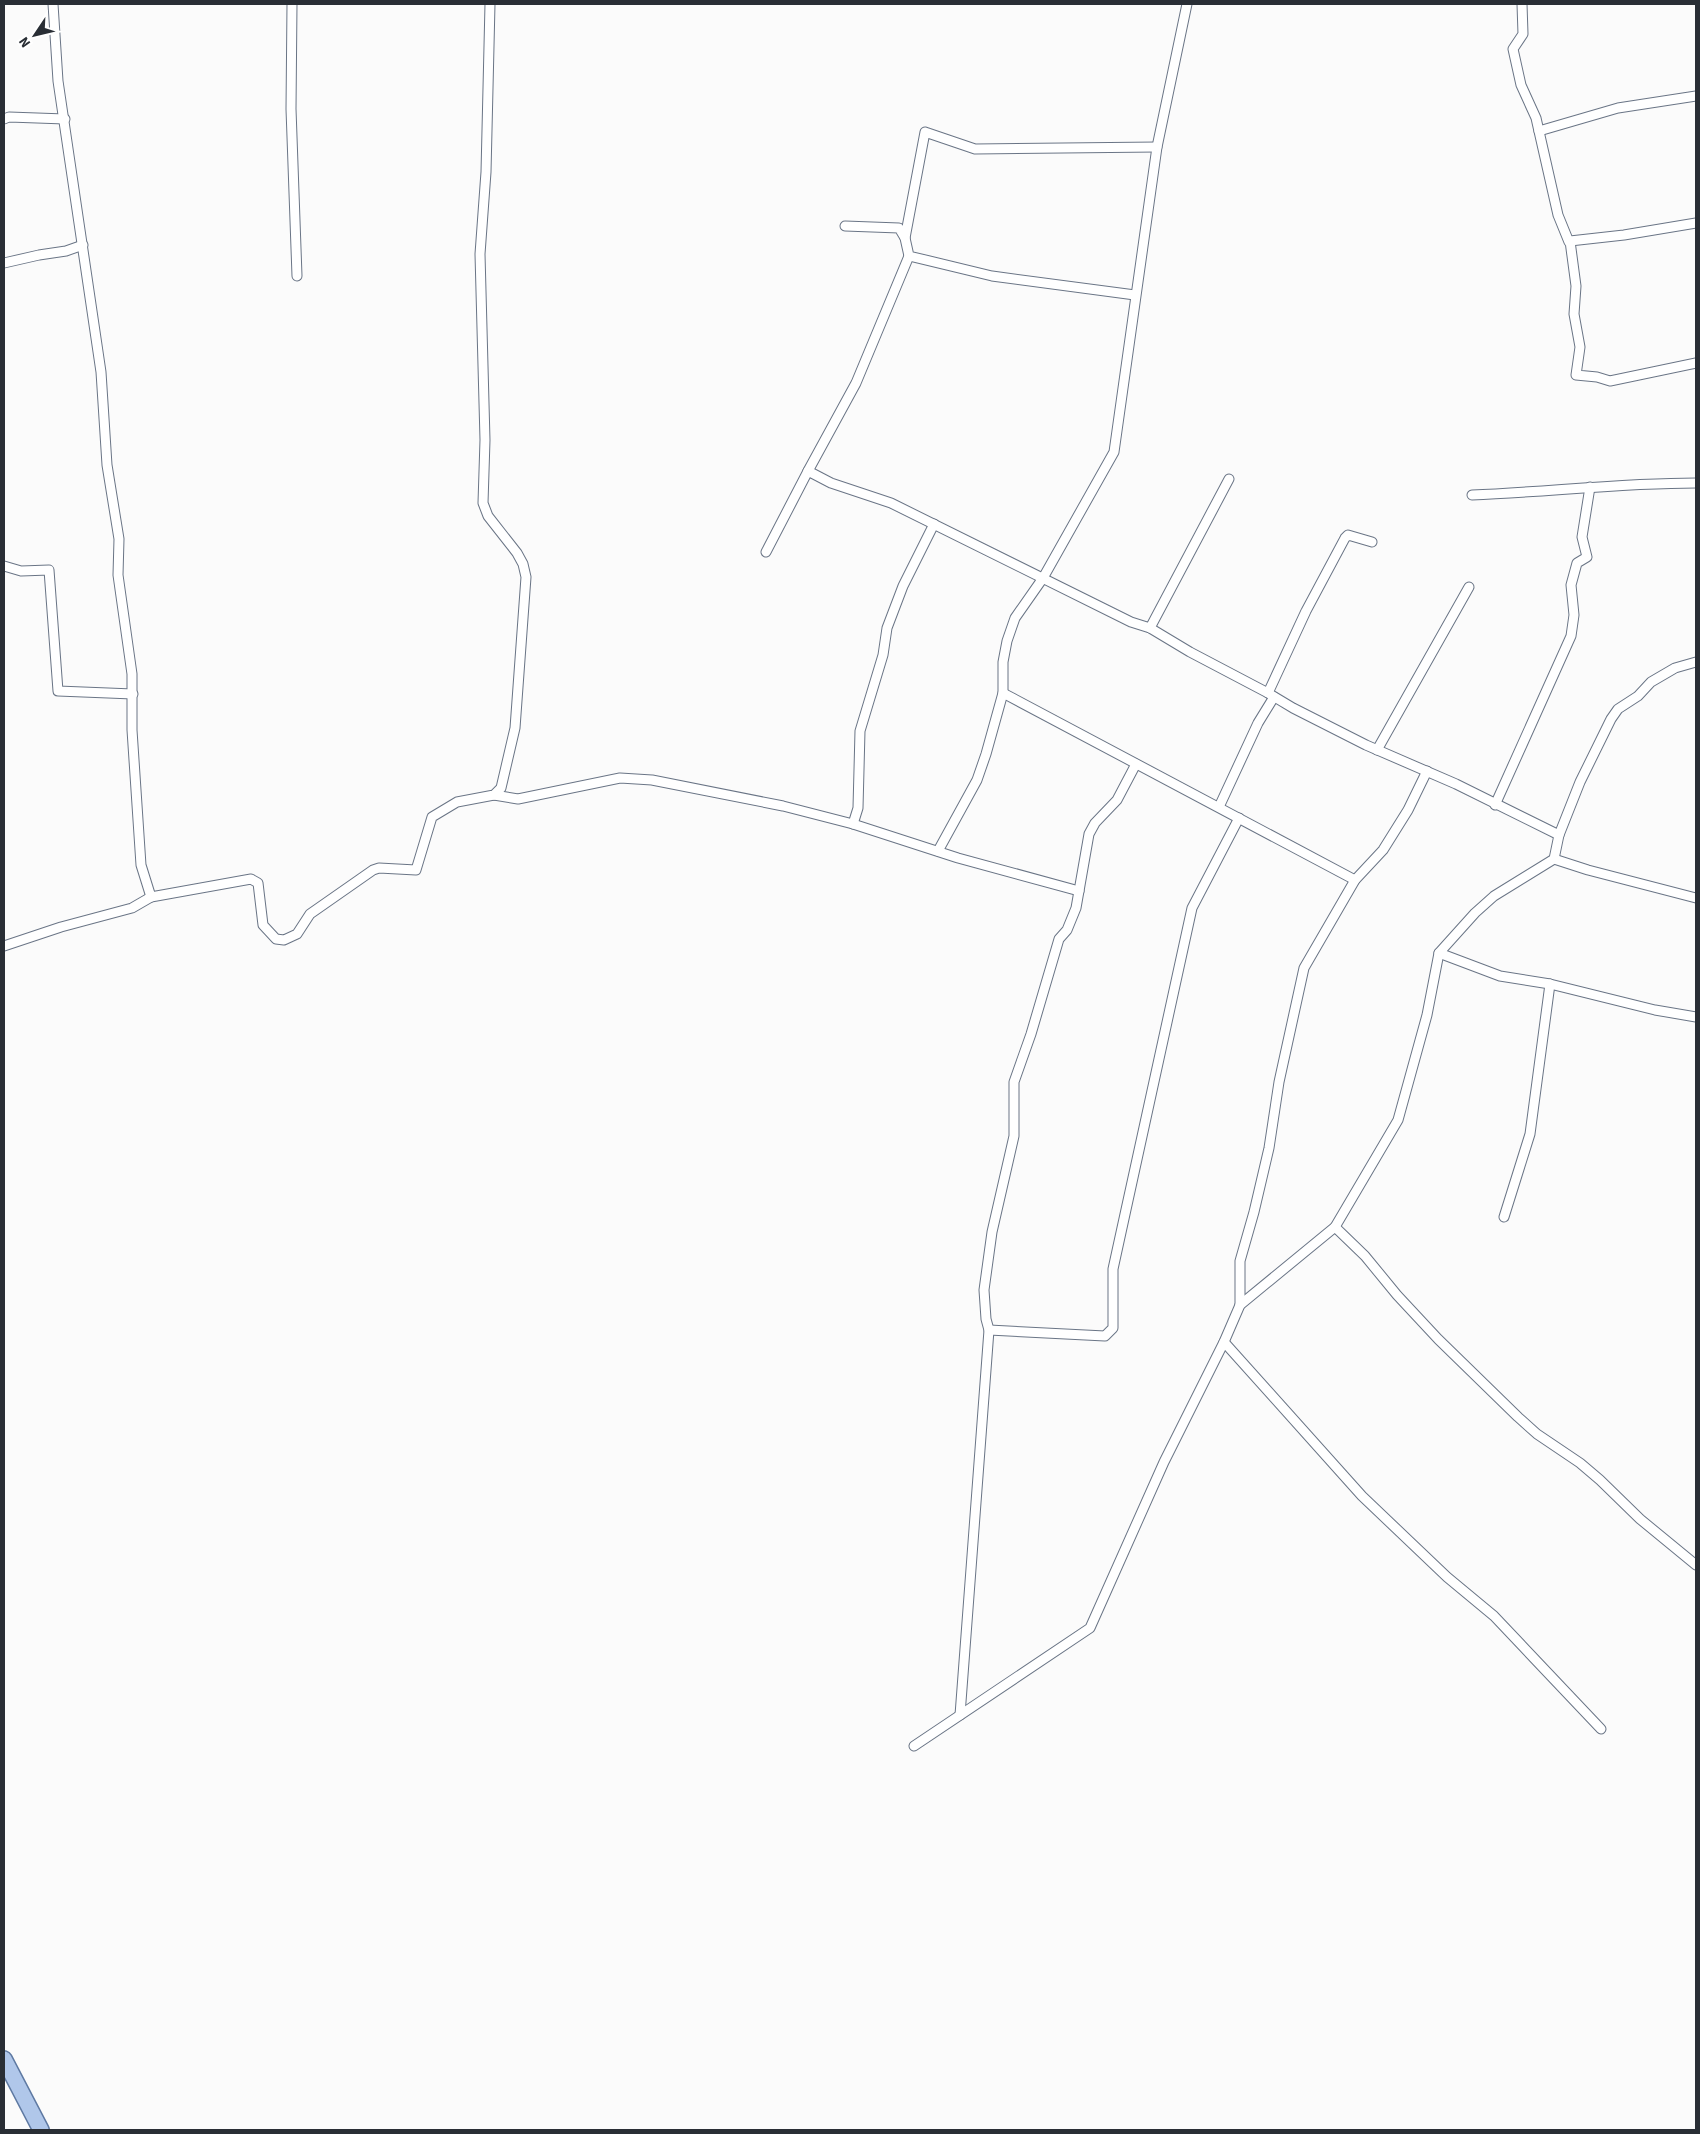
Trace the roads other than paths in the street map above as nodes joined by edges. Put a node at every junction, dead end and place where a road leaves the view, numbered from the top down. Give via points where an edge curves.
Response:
1 (53, 4) edge
2 (292, 4) edge
3 (490, 4) edge
4 (1187, 4) edge
5 (1522, 4) edge
6 (1696, 96) edge
7 (4, 119) edge
8 (65, 119) junction
9 (1539, 131) junction
10 (1157, 147) junction
11 (1696, 223) edge
12 (845, 226) dead end
13 (905, 238) junction
14 (1570, 240) junction
15 (83, 245) junction
16 (909, 256) junction
17 (4, 263) edge
18 (297, 276) dead end
19 (1135, 295) junction
20 (1696, 363) edge
21 (808, 471) junction
22 (1229, 479) dead end
23 (1696, 483) edge
24 (1590, 487) junction
25 (1472, 496) dead end
26 (934, 524) junction
27 (1372, 542) dead end
28 (766, 552) dead end
29 (4, 566) edge
30 (1043, 578) junction
31 (1469, 587) dead end
32 (1150, 628) junction
33 (1696, 662) edge
34 (1004, 693) junction
35 (133, 694) junction
36 (1271, 695) junction
37 (1377, 750) junction
38 (1136, 764) junction
39 (1427, 771) junction
40 (494, 795) junction
41 (1495, 805) junction
42 (1219, 807) junction
43 (1239, 818) junction
44 (853, 824) junction
45 (1559, 835) junction
46 (938, 851) junction
47 (1554, 859) junction
48 (1355, 880) junction
49 (1079, 892) junction
50 (151, 897) junction
51 (1696, 898) edge
52 (4, 946) edge
53 (1439, 953) junction
54 (1550, 984) junction
55 (1696, 1017) edge
56 (1504, 1217) dead end
57 (1335, 1227) junction
58 (1240, 1305) junction
59 (989, 1330) junction
60 (1224, 1342) junction
61 (1696, 1565) edge
62 (960, 1715) junction
63 (1601, 1729) dead end
64 (914, 1746) dead end
65 (4, 2059) edge
66 (41, 2130) edge

1 - 8 street via 58,81
2 - 18 street via 291,108
3 - 40 street via 486,172 480,254 485,440 483,503 488,516 518,552 526,577 516,728 501,788
4 - 10 street
5 - 9 street via 1523,34 1513,49 1521,85
6 - 9 street via 1618,108
7 - 8 street
8 - 15 street
9 - 14 street via 1558,215
10 - 13 street via 975,149 925,132
10 - 19 street
11 - 14 street
12 - 13 street via 899,228
13 - 16 street
14 - 20 street via 1575,277 1574,314 1580,347 1576,376 1610,381
15 - 17 street
15 - 35 street via 101,372 107,465 119,539 118,575
16 - 19 street via 992,276
16 - 21 street via 856,383
19 - 30 street via 1114,452
21 - 26 street
21 - 28 street
22 - 32 street
23 - 24 street
24 - 25 street
24 - 41 street via 1582,537 1587,557 1578,563 1571,584 1574,615 1571,636
26 - 30 street
26 - 44 street via 903,586 887,628 883,655 860,731 858,808
27 - 36 street via 1348,535 1345,538 1306,611
29 - 35 street via 49,570 58,690
30 - 32 street via 1131,622
30 - 34 street via 1015,618 1007,641 1003,662
31 - 37 street
32 - 36 street
33 - 45 street via 1674,668 1651,682 1614,714 1580,782
34 - 38 street
34 - 46 street via 977,780
35 - 50 street via 132,730 141,865
36 - 37 street
36 - 42 street
37 - 39 street
38 - 42 street
38 - 49 street via 1117,800 1095,822 1089,834
39 - 41 street
39 - 48 street via 1383,850
40 - 44 street via 518,799 620,778 652,780 783,806
40 - 50 street via 458,802 438,812 428,824 416,870 373,870 310,914 297,934 284,940 276,939 263,925 256,880
41 - 45 street
42 - 43 street
43 - 48 street
43 - 59 street via 1192,908 1113,1269 1113,1328 1104,1336
44 - 46 street
45 - 47 street
46 - 49 street
47 - 51 street
47 - 53 street via 1494,896
48 - 58 street via 1304,968 1270,1148 1240,1261
49 - 59 street via 1070,923 1059,939 1014,1082 1014,1136 992,1232 984,1290
50 - 52 street via 132,908
53 - 54 street via 1500,976
53 - 57 street via 1427,1014 1398,1120
54 - 55 street
54 - 56 street via 1530,1134
57 - 58 street
57 - 61 street via 1438,1339 1511,1410 1537,1434 1580,1463
58 - 60 street
59 - 62 street
60 - 62 street via 1164,1462 1090,1628
60 - 63 street via 1362,1496 1446,1577 1494,1616
62 - 64 street
65 - 66 main road

